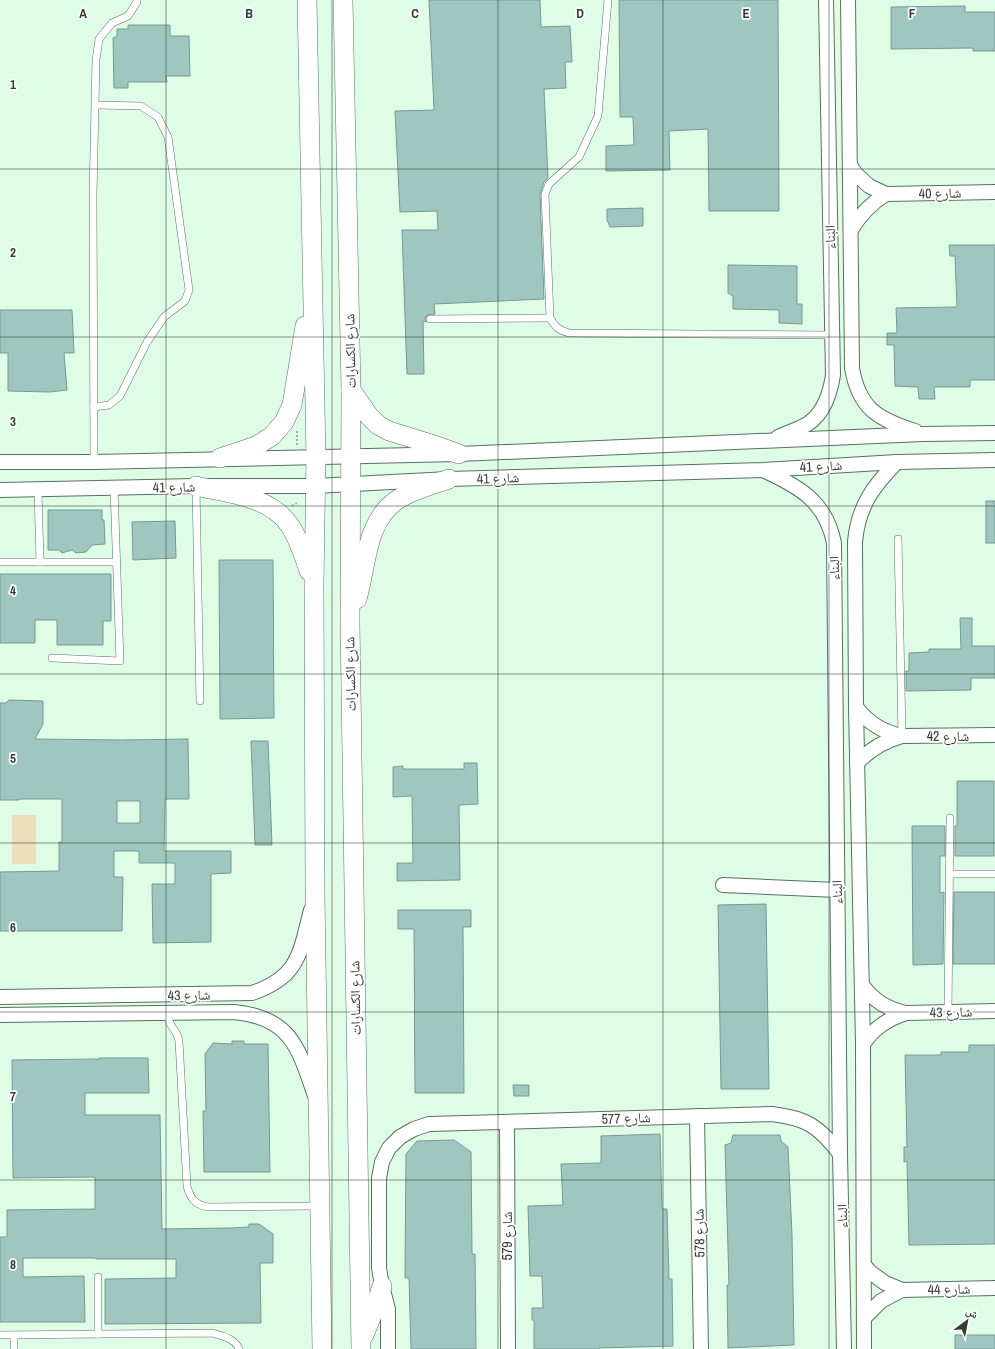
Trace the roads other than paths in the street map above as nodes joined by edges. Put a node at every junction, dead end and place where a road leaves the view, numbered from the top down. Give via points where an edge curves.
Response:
1 (137, 0) edge
2 (343, 0) edge
3 (608, 0) edge
4 (826, 0) edge
5 (848, 0) edge
6 (305, 5) edge
7 (96, 105) junction
8 (850, 165) junction
9 (995, 192) edge
10 (886, 194) junction
11 (851, 230) junction
12 (312, 291) junction
13 (550, 318) junction
14 (430, 319) dead end
15 (831, 335) junction
16 (351, 390) junction
17 (94, 407) junction
18 (995, 433) edge
19 (923, 434) junction
20 (768, 441) junction
21 (459, 454) junction
22 (350, 456) junction
23 (316, 457) junction
24 (220, 458) junction
25 (995, 460) edge
26 (0, 462) edge
27 (94, 462) junction
28 (897, 462) junction
29 (763, 470) junction
30 (449, 479) junction
31 (351, 485) junction
32 (196, 486) junction
33 (315, 486) junction
34 (114, 488) junction
35 (0, 490) edge
36 (38, 490) junction
37 (898, 539) dead end
38 (0, 562) edge
39 (40, 562) junction
40 (116, 562) junction
41 (314, 583) junction
42 (350, 623) junction
43 (52, 658) dead end
44 (200, 701) dead end
45 (856, 707) junction
46 (995, 735) edge
47 (902, 736) junction
48 (857, 763) junction
49 (950, 818) dead end
50 (950, 874) junction
51 (995, 874) edge
52 (723, 885) dead end
53 (837, 890) junction
54 (315, 894) junction
55 (862, 986) junction
56 (0, 998) edge
57 (995, 1011) edge
58 (948, 1012) junction
59 (168, 1013) junction
60 (906, 1013) junction
61 (0, 1015) edge
62 (863, 1044) junction
63 (318, 1106) junction
64 (697, 1116) junction
65 (507, 1122) junction
66 (840, 1154) junction
67 (319, 1206) junction
68 (864, 1265) junction
69 (98, 1277) dead end
70 (382, 1286) junction
71 (995, 1288) edge
72 (902, 1290) junction
73 (864, 1318) junction
74 (98, 1334) junction
75 (0, 1335) edge
76 (14, 1335) junction
77 (361, 1345) edge
78 (14, 1349) edge
79 (238, 1349) edge
80 (322, 1349) edge
81 (388, 1349) edge
82 (508, 1349) edge
83 (701, 1349) edge
84 (844, 1349) edge
85 (864, 1349) edge

1 - 7 lane via 128,16 112,23 99,39 96,60
2 - 16 street, شارع الكسارات
3 - 13 lane via 598,116 580,157 549,184 544,194
4 - 15 street, البناء
5 - 8 street, البناء
6 - 12 street
7 - 17 lane via 93,195
7 - 17 lane via 140,106 158,117 168,137 189,290 185,301 164,317 147,342 120,396 109,405
8 - 10 street, شارع 40 via 869,186
8 - 11 street, البناء
9 - 10 street, شارع 40
10 - 11 street via 862,213
11 - 19 street, البناء via 852,368 857,388 867,405 882,419
12 - 23 street
12 - 24 street via 292,405 284,422 272,436 256,446
13 - 14 lane
13 - 15 lane via 554,326 569,333
15 - 20 street, البناء via 832,385 819,413 804,427
16 - 21 street via 369,416 389,432
16 - 22 street, شارع الكسارات
17 - 27 lane
18 - 19 street, شارع 41
19 - 20 street, شارع 41
20 - 21 street, شارع 41
21 - 22 street, شارع 41
22 - 23 street, شارع 41
22 - 31 street, شارع الكسارات
23 - 24 street, شارع 41
23 - 33 street
24 - 27 street, شارع 41
25 - 28 street, شارع 41
26 - 27 street, شارع 41
28 - 29 street, شارع 41
28 - 45 street, البناء via 866,499 854,542
29 - 30 street, شارع 41
29 - 53 street, البناء via 787,481 806,494 821,511 834,543
30 - 31 street, شارع 41
30 - 42 street via 398,499 379,517 373,530 362,583
31 - 33 street, شارع 41
31 - 42 street, شارع الكسارات
32 - 33 street, شارع 41
32 - 34 street, شارع 41
32 - 41 street via 249,498 279,513 297,538
32 - 44 lane
33 - 41 street
34 - 36 street, شارع 41
34 - 40 lane
35 - 36 street, شارع 41
36 - 39 lane
37 - 47 lane
38 - 39 lane
39 - 40 lane
40 - 43 lane via 120,661
41 - 54 street
42 - 77 street, شارع الكسارات
45 - 47 street, شارع 42 via 871,723 891,734
45 - 48 street, البناء
46 - 47 street, شارع 42
47 - 48 street, شارع 42 via 873,748
48 - 55 street, البناء
49 - 50 lane
50 - 51 lane
50 - 58 lane
52 - 53 street
53 - 66 street, البناء
54 - 56 street, شارع 43 via 299,955 291,969 280,980 252,993
54 - 63 street
55 - 60 street, شارع 43 via 877,1001
55 - 62 street, البناء
57 - 58 street, شارع 43
58 - 60 street, شارع 43
59 - 61 street, شارع 43
59 - 63 street, شارع 43 via 249,1013 275,1024 295,1045 302,1058
59 - 67 lane via 169,1022 179,1041 188,1186 193,1201 200,1206 208,1207
60 - 62 street, شارع 43 via 876,1027
62 - 68 street, البناء
63 - 67 street
64 - 65 street, شارع 577
64 - 66 street, شارع 577 via 772,1114 792,1117 811,1124 828,1137
64 - 83 street, شارع 578
65 - 70 street, شارع 577 via 430,1124 400,1137 389,1148 382,1162 379,1178 379,1268
65 - 82 street, شارع 579
66 - 84 street, البناء
67 - 80 street
68 - 72 street, شارع 44 via 885,1283
68 - 73 street, البناء
69 - 74 lane
70 - 77 street
70 - 81 street via 388,1309
71 - 72 street, شارع 44
72 - 73 street, شارع 44 via 881,1301
73 - 85 street, البناء
74 - 76 lane
74 - 79 lane via 212,1333 226,1337 237,1345
75 - 76 lane
76 - 78 lane

